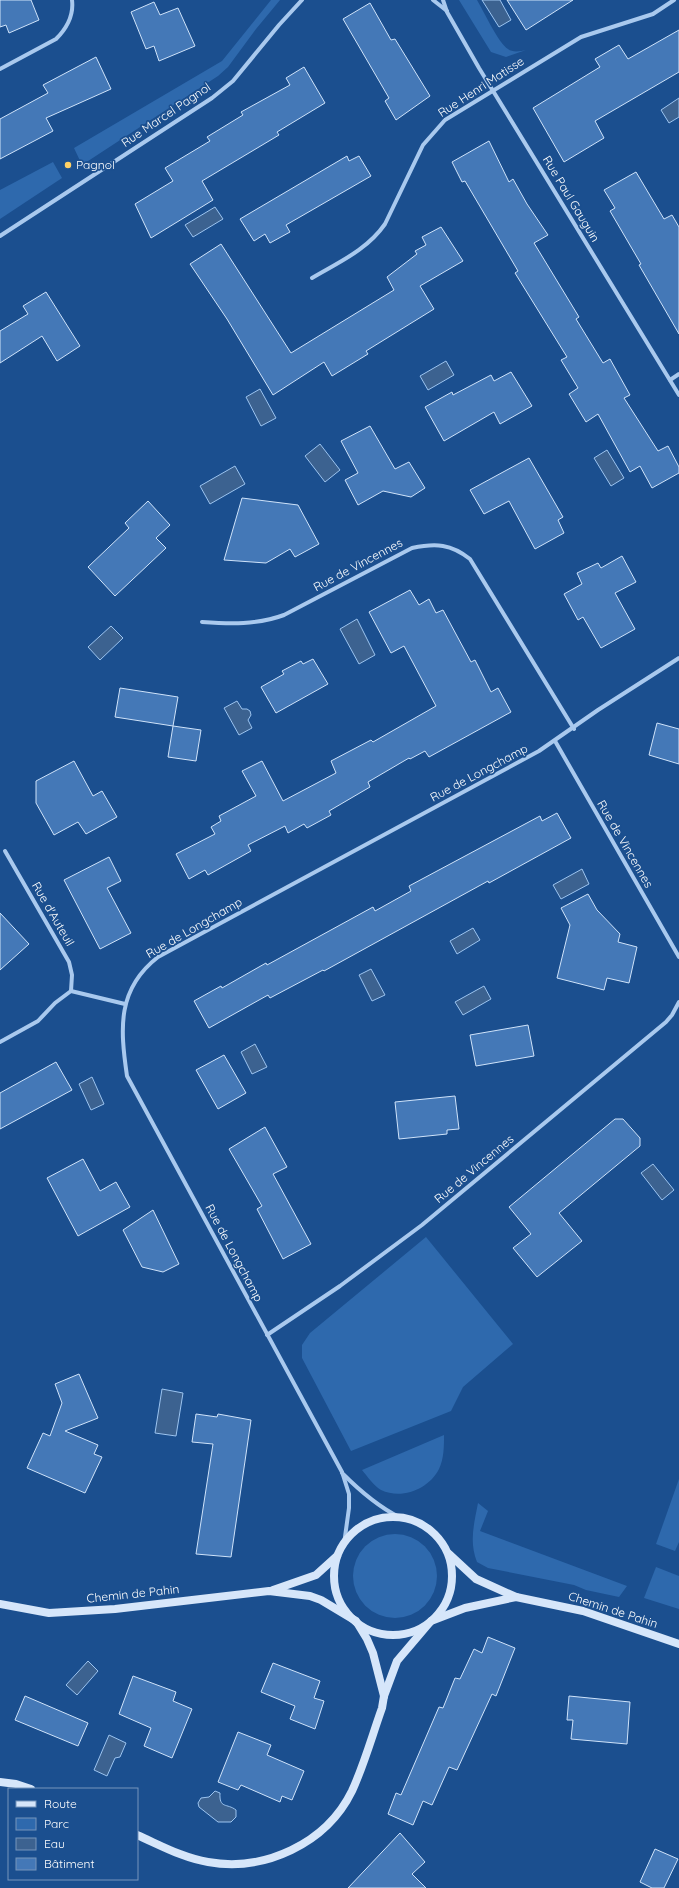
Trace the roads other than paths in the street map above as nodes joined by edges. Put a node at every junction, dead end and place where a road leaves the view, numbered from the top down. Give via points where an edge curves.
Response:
1 (72, 0) edge
2 (302, 0) edge
3 (433, 0) edge
4 (443, 0) edge
5 (674, 0) edge
6 (447, 12) junction
7 (0, 69) edge
8 (492, 90) junction
9 (0, 236) edge
10 (312, 278) dead end
11 (679, 374) edge
12 (670, 380) junction
13 (679, 395) edge
14 (202, 622) dead end
15 (679, 658) edge
16 (574, 729) junction
17 (555, 741) junction
18 (5, 851) dead end
19 (679, 957) edge
20 (71, 991) junction
21 (679, 1002) edge
22 (125, 1004) junction
23 (0, 1042) edge
24 (267, 1335) junction
25 (342, 1472) dead end
26 (399, 1517) junction
27 (344, 1544) junction
28 (447, 1552) junction
29 (338, 1555) junction
30 (269, 1591) junction
31 (516, 1597) junction
32 (0, 1604) edge
33 (356, 1621) junction
34 (431, 1621) junction
35 (679, 1644) edge
36 (384, 1696) junction
37 (0, 1782) edge
38 (28, 1788) edge
39 (138, 1835) edge

1 - 7 street via 68,26 56,39
2 - 9 street, Rue Marcel Pagnol via 233,81 212,98
3 - 6 street, Rue Paul Gauguin
4 - 6 street, Rue Paul Gauguin
5 - 8 street, Rue Henri Matisse via 653,14 581,37
6 - 8 street, Rue Paul Gauguin
8 - 10 street, Rue Henri Matisse via 445,120 433,132 423,145 378,234 361,250
8 - 12 street, Rue Paul Gauguin
11 - 12 street
12 - 13 street, Rue Paul Gauguin
14 - 16 street, Rue de Vincennes via 243,623 273,619 412,548 444,545 460,551 470,559
15 - 16 street, Rue de Longchamp via 598,710
16 - 17 street, Rue de Longchamp
17 - 19 street, Rue de Vincennes
17 - 22 street, Rue de Longchamp via 158,957 138,976
18 - 20 street, Rue d'Auteuil via 69,962 72,975
20 - 22 street
20 - 23 street via 54,1003 38,1021
21 - 24 street, Rue de Vincennes via 666,1022 422,1224 340,1286
22 - 24 street, Rue de Longchamp via 122,1038 127,1076
24 - 25 street, Rue de Longchamp
26 - 27 main road via 370,1521
26 - 27 street via 384,1510 342,1473 349,1494
26 - 28 main road via 414,1520 427,1527 439,1538
27 - 29 main road
28 - 31 main road, Chemin de Pahin via 476,1579
28 - 34 main road via 452,1584 445,1604
29 - 30 main road, Chemin de Pahin via 316,1575
29 - 33 main road via 334,1578 336,1590 347,1612
30 - 32 main road, Chemin de Pahin via 115,1609 49,1613
30 - 33 main road, Chemin de Pahin via 321,1600
31 - 34 main road, Chemin de Pahin via 464,1608
31 - 35 main road, Chemin de Pahin via 583,1611
33 - 34 main road via 366,1628 391,1634 412,1631
33 - 36 main road via 373,1653
34 - 36 main road via 397,1661
36 - 39 main road via 382,1708 344,1805 331,1820 295,1849 259,1861 227,1864 192,1858
37 - 38 main road

